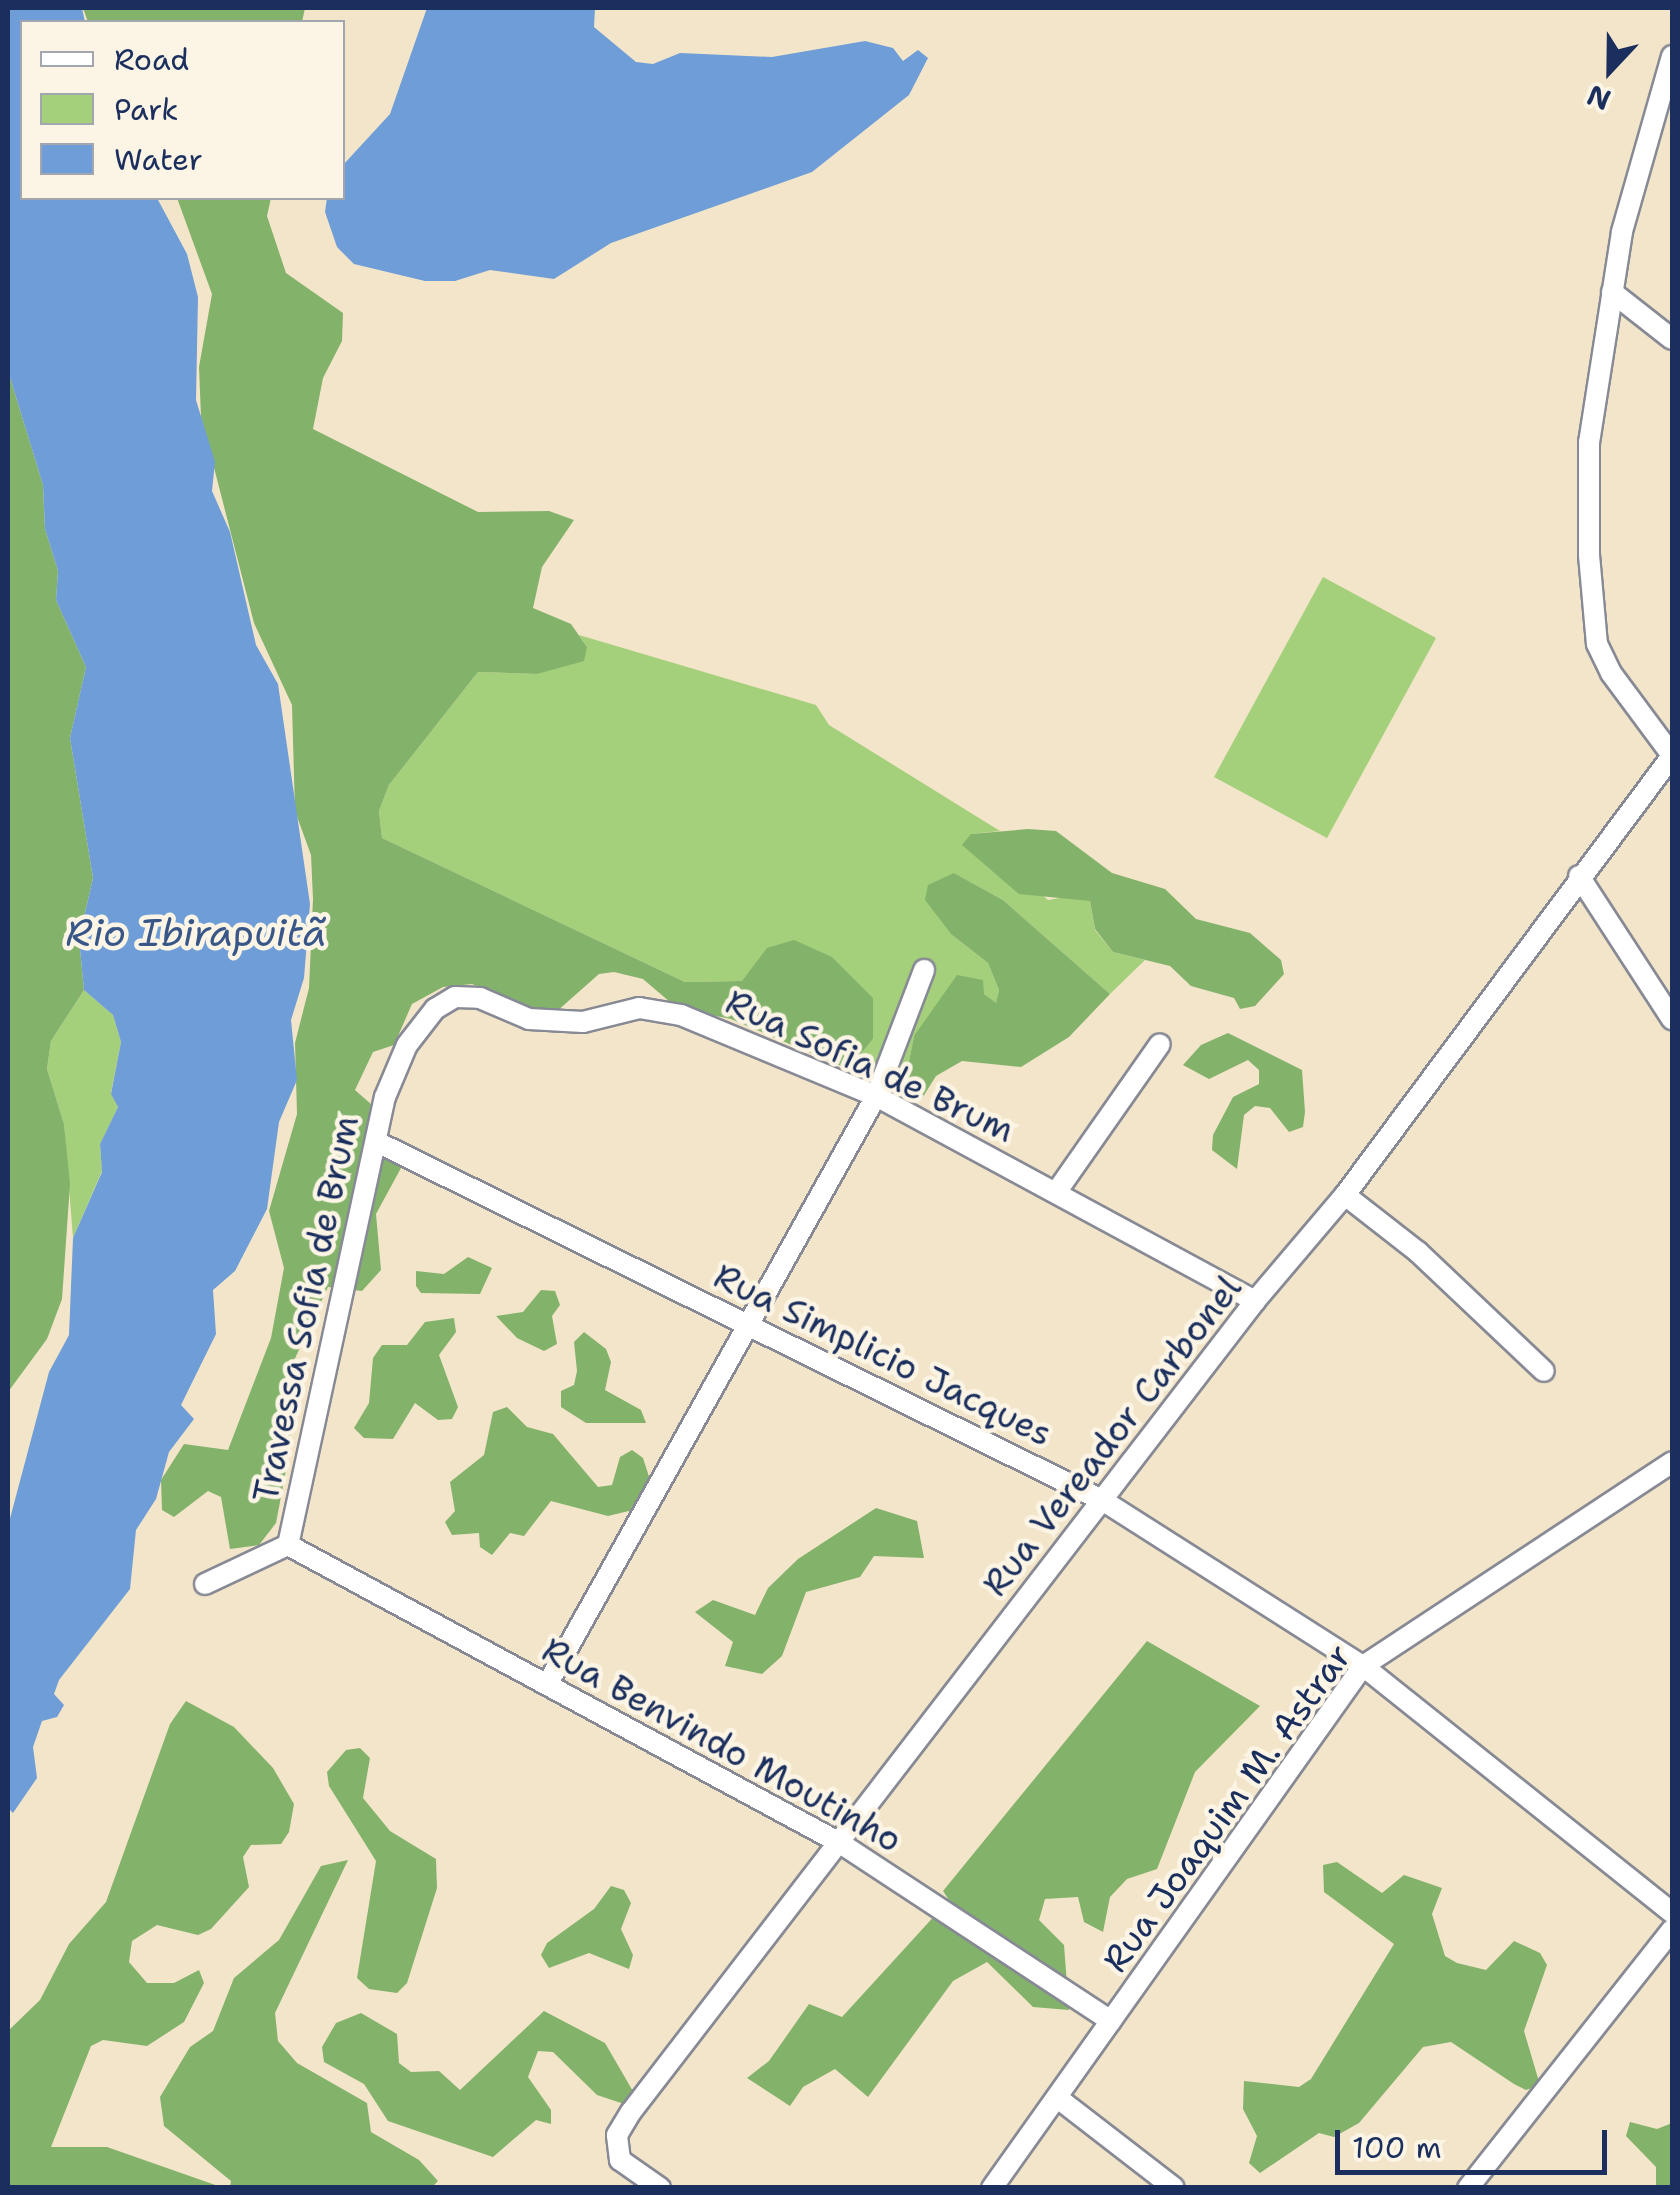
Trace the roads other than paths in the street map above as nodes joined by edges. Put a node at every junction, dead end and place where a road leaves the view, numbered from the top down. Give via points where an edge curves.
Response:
1 (1672, 56) edge
2 (1612, 292) junction
3 (1672, 339) edge
4 (1672, 756) edge
5 (1579, 876) junction
6 (924, 970) dead end
7 (435, 1009) joint
8 (1672, 1019) edge
9 (1160, 1044) dead end
10 (876, 1096) junction
11 (378, 1143) junction
12 (1056, 1190) junction
13 (1345, 1194) junction
14 (1256, 1300) junction
15 (746, 1322) junction
16 (1544, 1371) dead end
17 (1672, 1462) edge
18 (1102, 1500) junction
19 (288, 1545) junction
20 (205, 1584) dead end
21 (1363, 1666) junction
22 (548, 1682) junction
23 (840, 1843) junction
24 (1672, 1913) edge
25 (1672, 1930) edge
26 (1111, 2021) junction
27 (1058, 2098) junction
28 (660, 2188) edge
29 (992, 2188) edge
30 (1174, 2188) edge
31 (1468, 2188) edge

1 - 2 street via 1622,232
2 - 3 street
2 - 4 street via 1589,442 1593,612 1610,673
4 - 5 street, Rua Vereador Carbonel
5 - 8 street
5 - 13 street, Rua Vereador Carbonel
6 - 10 street
7 - 10 street, Rua Sofia de Brum via 455,997 480,998 530,1019 583,1022 639,1008 681,1015
7 - 11 street, Travessa Sofia de Brum via 390,1080
9 - 12 street
10 - 12 street, Rua Sofia de Brum
10 - 15 street
11 - 15 street, Rua Simplicio Jacques
11 - 19 street, Travessa Sofia de Brum
12 - 14 street, Rua Sofia de Brum
13 - 14 street, Rua Vereador Carbonel
13 - 16 street via 1418,1252
14 - 18 street, Rua Vereador Carbonel
15 - 18 street, Rua Simplicio Jacques
15 - 22 street
17 - 21 street, Rua Joaquim M. Astrar
18 - 21 street, Rua Simplicio Jacques
18 - 23 street, Rua Vereador Carbonel
19 - 20 street, Travessa Sofia de Brum
19 - 22 street, Rua Benvindo Moutinho
21 - 24 street, Rua Simplicio Jacques
21 - 26 street, Rua Joaquim M. Astrar
22 - 23 street, Rua Benvindo Moutinho
23 - 26 street, Rua Benvindo Moutinho
23 - 28 street, Rua Vereador Carbonel via 617,2135 620,2160
25 - 31 street
26 - 27 street, Rua Joaquim M. Astrar
27 - 29 street, Rua Joaquim M. Astrar
27 - 30 street

